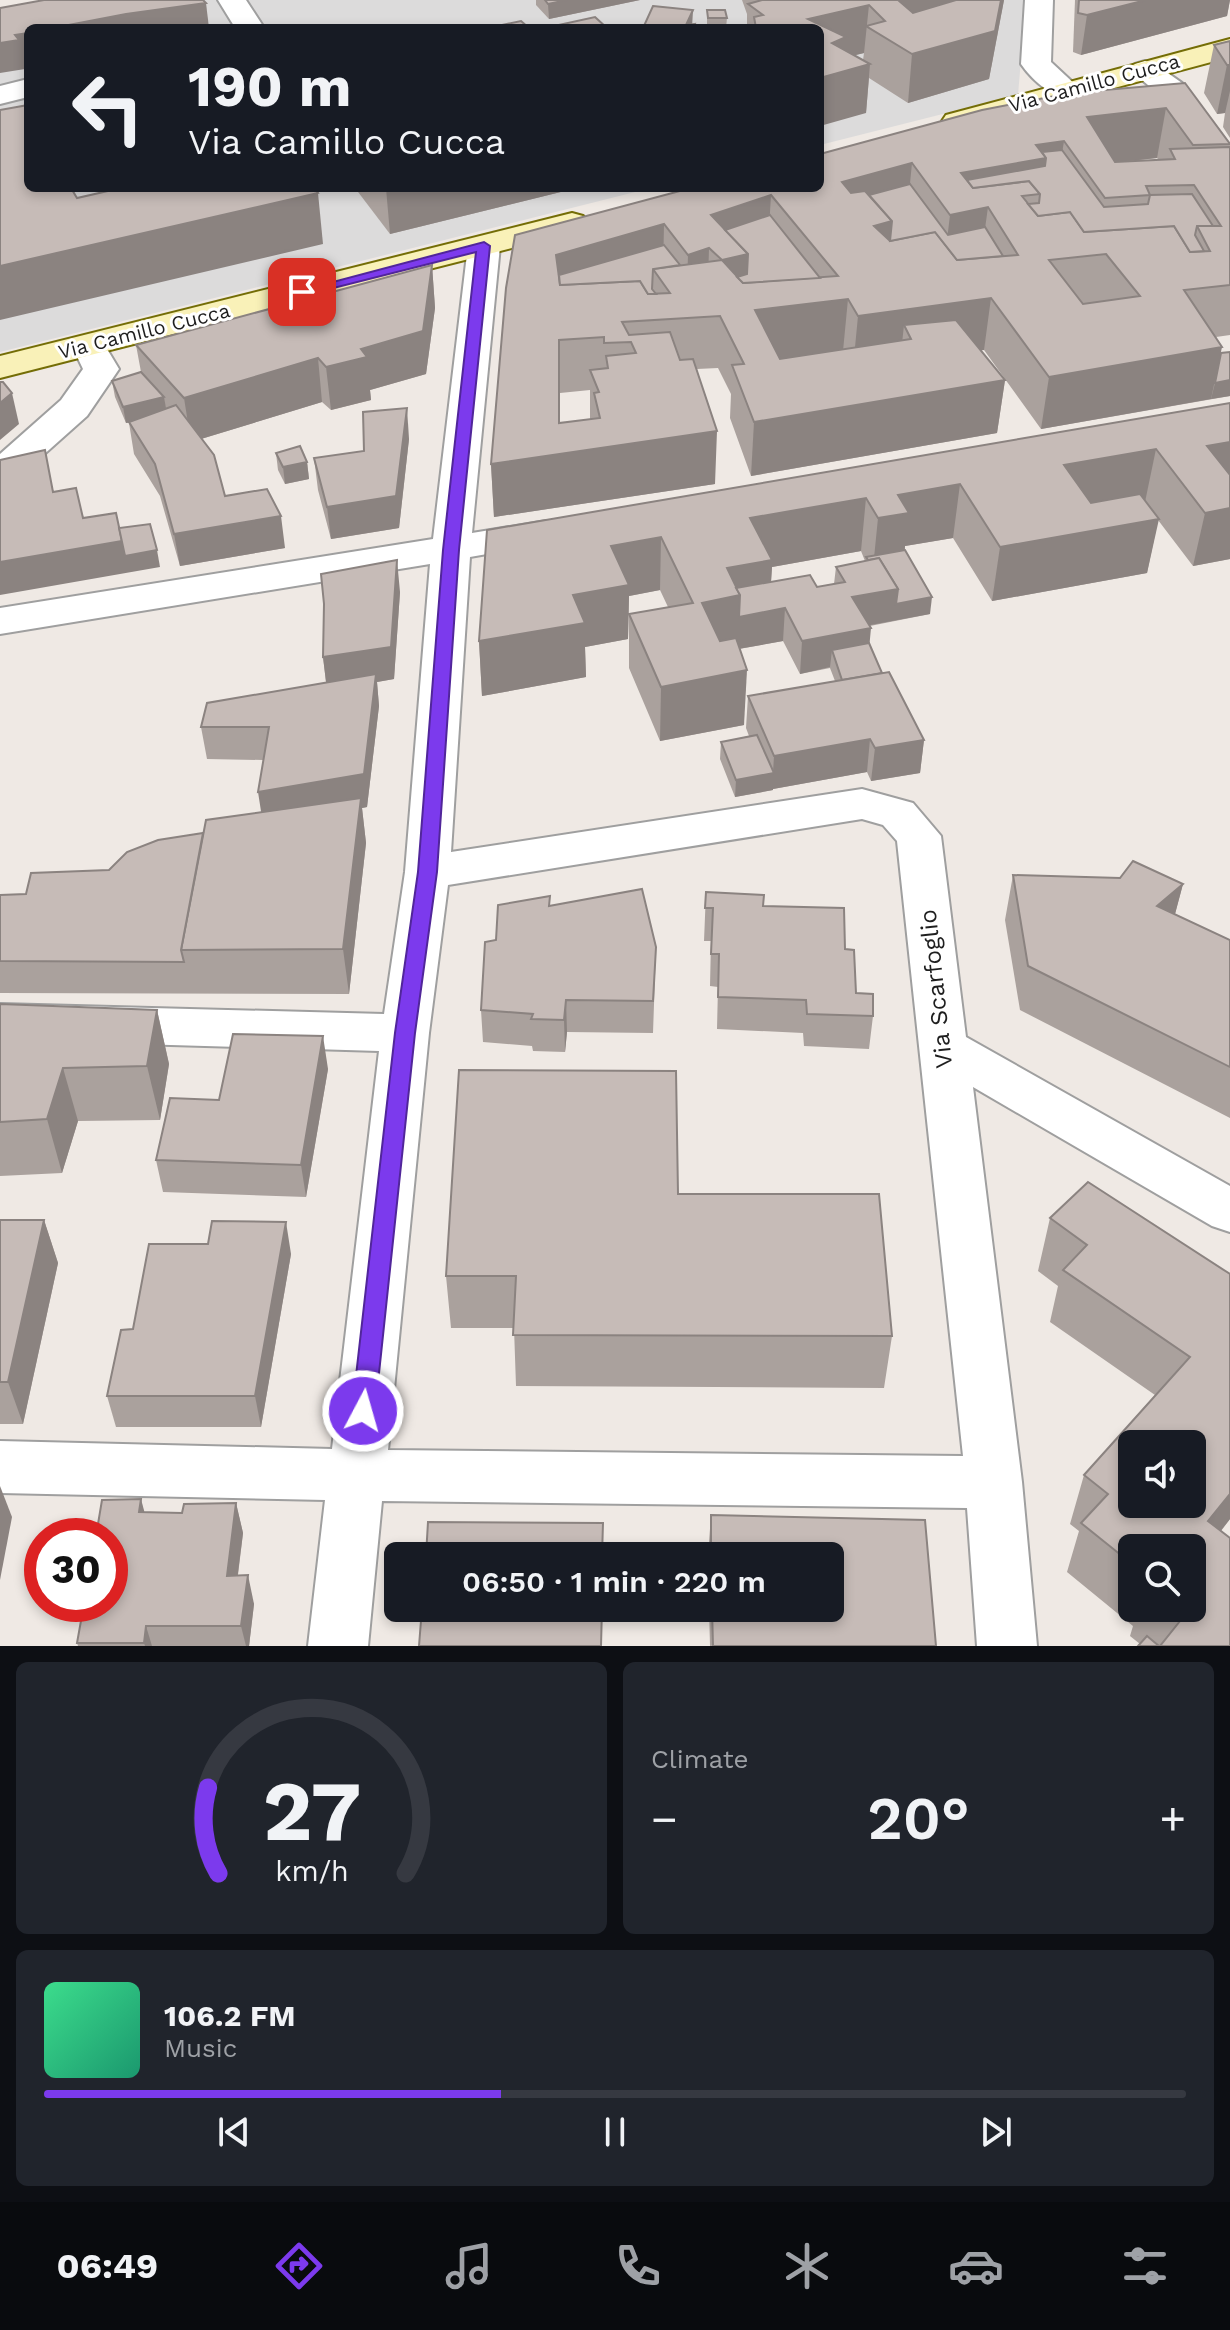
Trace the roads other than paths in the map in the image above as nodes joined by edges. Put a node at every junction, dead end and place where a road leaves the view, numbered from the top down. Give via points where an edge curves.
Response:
1 (232, 0) edge
2 (1039, 0) edge
3 (248, 24) edge
4 (1230, 48) edge
5 (1145, 70) junction
6 (24, 89) edge
7 (1065, 89) junction
8 (0, 95) edge
9 (933, 128) edge
10 (1230, 170) edge
11 (598, 216) edge
12 (484, 246) junction
13 (89, 346) junction
14 (0, 367) edge
15 (0, 474) edge
16 (576, 528) edge
17 (451, 550) junction
18 (0, 621) edge
19 (427, 872) junction
20 (0, 1022) edge
21 (405, 1033) junction
22 (942, 1046) junction
23 (1230, 1211) edge
24 (0, 1467) edge
25 (356, 1475) junction
26 (994, 1482) junction
27 (338, 1646) edge
28 (1007, 1646) edge

1 - 3 street
2 - 7 street via 1036,64
4 - 5 street, Via Camillo Cucca
5 - 7 street, Via Camillo Cucca
5 - 10 street via 1171,89
6 - 8 street
7 - 9 street, Via Camillo Cucca
11 - 12 street, Via Camillo Cucca
12 - 13 street, Via Camillo Cucca
12 - 17 street
13 - 14 street, Via Camillo Cucca
13 - 15 street via 101,369 74,408
16 - 17 street
17 - 18 street
17 - 19 street
19 - 21 street
19 - 22 street, Via Scarfoglio via 862,804 898,814 919,836
20 - 21 street
21 - 25 street
22 - 23 street
22 - 26 street, Via Scarfoglio
24 - 25 street
25 - 26 street
25 - 27 street
26 - 28 street, Via Scarfoglio

